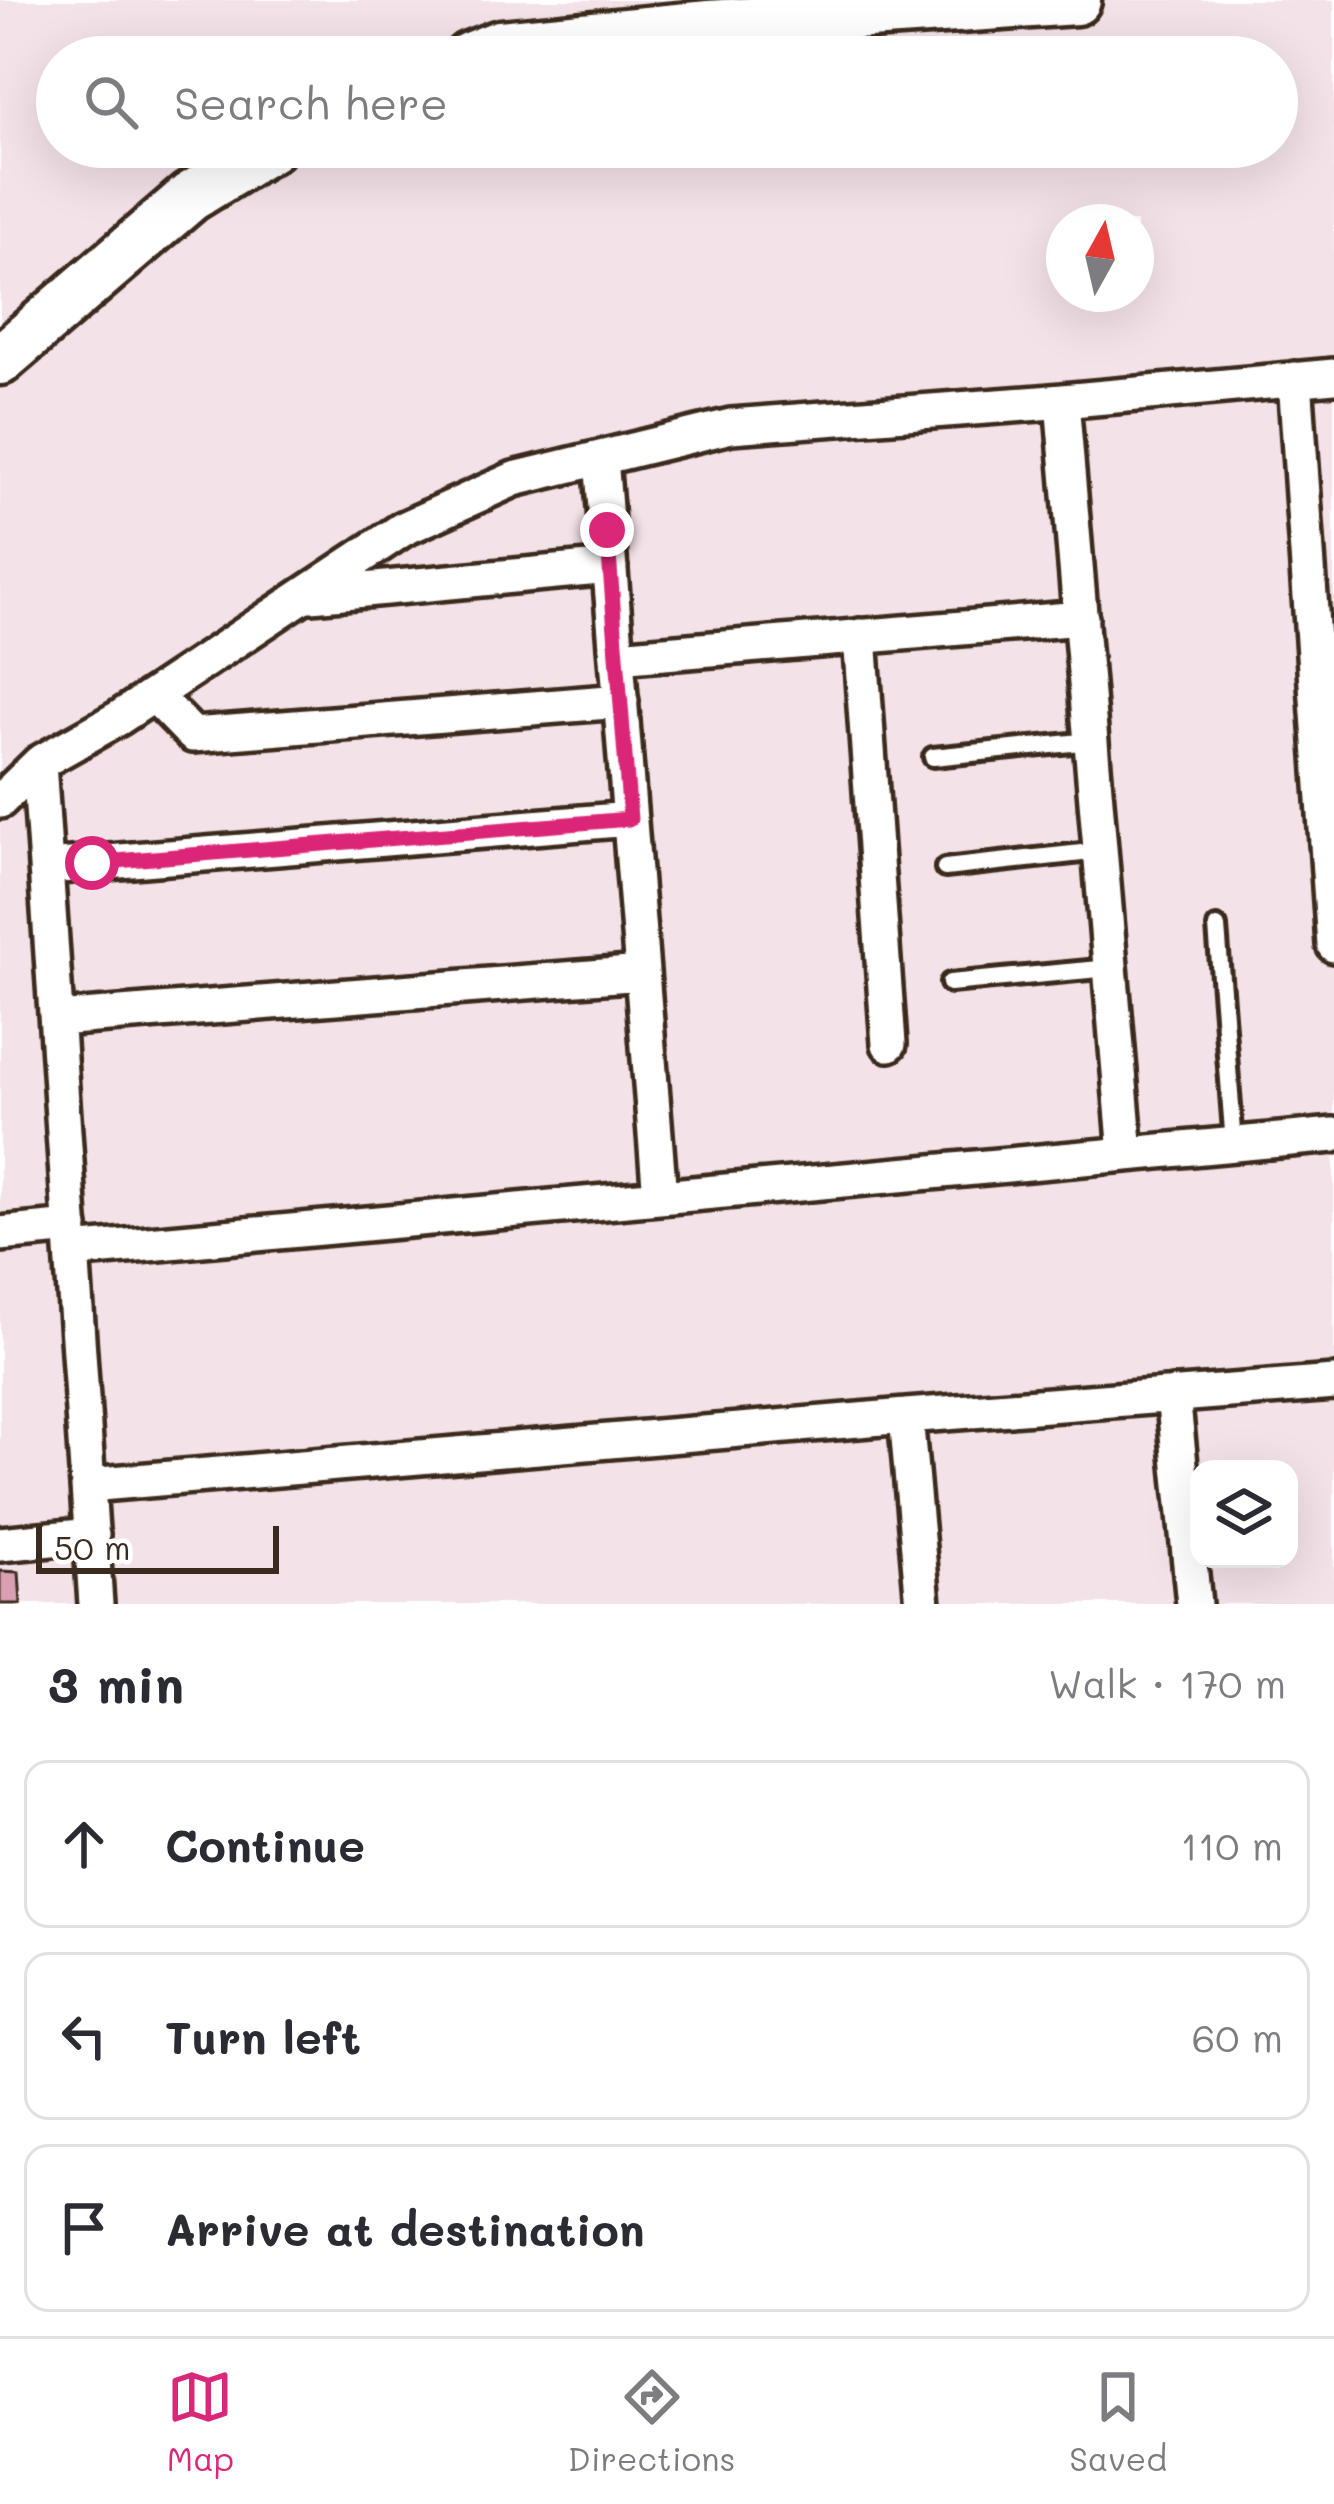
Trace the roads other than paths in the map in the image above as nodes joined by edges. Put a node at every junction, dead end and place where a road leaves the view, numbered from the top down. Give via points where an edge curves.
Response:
1 (1076, 0) edge
2 (708, 12) edge
3 (557, 36) edge
4 (236, 168) edge
5 (0, 360) edge
6 (1334, 376) edge
7 (1294, 380) junction
8 (1062, 401) junction
9 (601, 458) junction
10 (610, 567) junction
11 (303, 596) junction
12 (1081, 618) junction
13 (860, 636) junction
14 (617, 657) junction
15 (154, 695) junction
16 (621, 701) junction
17 (1091, 742) junction
18 (933, 757) dead end
19 (39, 764) junction
20 (0, 801) edge
21 (630, 819) junction
22 (1100, 851) junction
23 (46, 867) junction
24 (945, 868) dead end
25 (1217, 927) dead end
26 (1334, 945) edge
27 (1110, 968) junction
28 (642, 973) junction
29 (950, 983) dead end
30 (57, 1019) junction
31 (889, 1044) dead end
32 (1334, 1135) edge
33 (1234, 1144) junction
34 (1126, 1154) junction
35 (660, 1197) junction
36 (0, 1234) edge
37 (72, 1239) junction
38 (1334, 1383) edge
39 (1173, 1395) junction
40 (906, 1416) junction
41 (88, 1485) junction
42 (92, 1535) junction
43 (0, 1544) edge
44 (96, 1604) edge
45 (923, 1604) edge
46 (1194, 1604) edge

1 - 2 street
2 - 3 street
4 - 5 street via 190,196
6 - 7 street
7 - 8 street
7 - 26 street
8 - 9 street via 731,426
8 - 12 street
9 - 10 street
9 - 11 street via 514,479 403,530
10 - 11 street
10 - 14 street
11 - 15 street
12 - 13 street
12 - 17 street
13 - 14 street
13 - 31 street
14 - 16 street
15 - 16 street via 194,735
15 - 19 street
16 - 21 street
17 - 18 lane
17 - 22 street
19 - 20 street
19 - 23 street
21 - 23 street
21 - 28 street
22 - 24 lane
22 - 27 street
23 - 30 street
25 - 33 lane
27 - 29 lane
27 - 34 street
28 - 30 street
28 - 35 street
30 - 37 street
32 - 33 street
33 - 34 street
34 - 35 street
35 - 37 street
36 - 37 street
37 - 41 street
38 - 39 street
39 - 40 street
39 - 46 street
40 - 41 street
40 - 45 street
41 - 42 street
42 - 43 street
42 - 44 street

